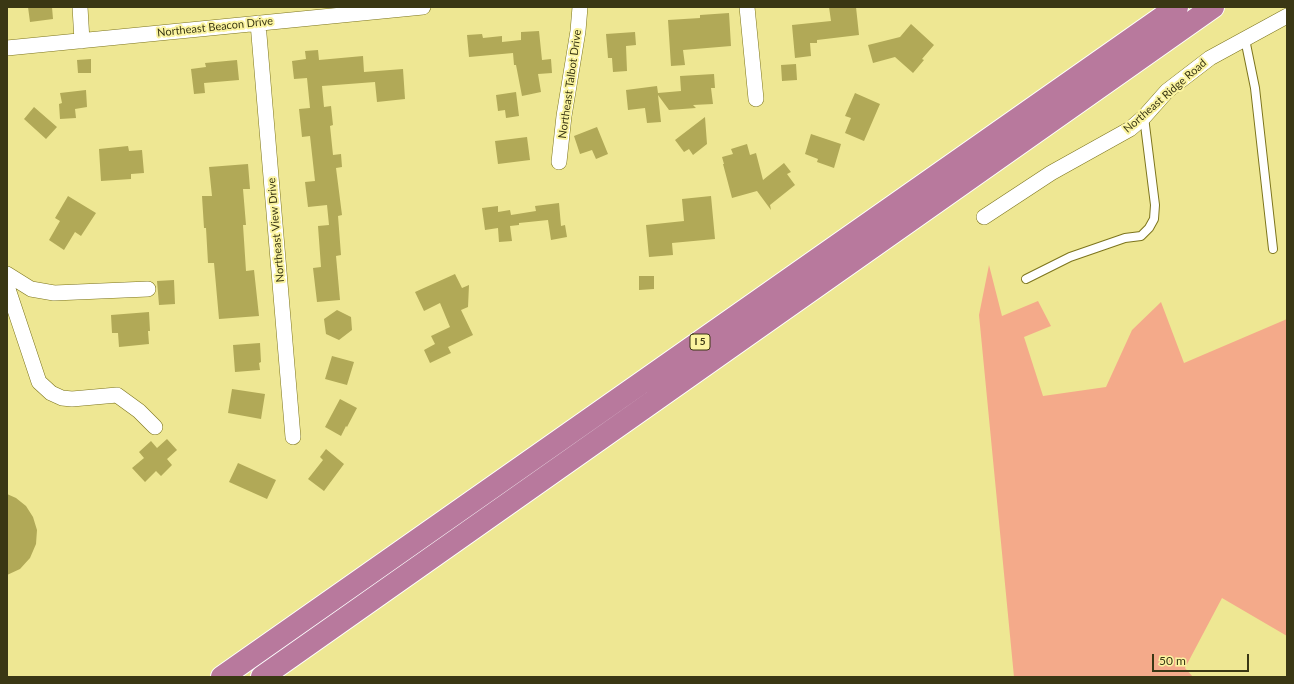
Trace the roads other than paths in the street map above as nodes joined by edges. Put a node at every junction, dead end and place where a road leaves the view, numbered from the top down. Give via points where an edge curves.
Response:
1 (80, 7) edge
2 (422, 7) edge
3 (580, 7) edge
4 (747, 7) edge
5 (1178, 7) edge
6 (1213, 7) edge
7 (346, 11) edge
8 (1287, 16) edge
9 (258, 23) junction
10 (1245, 39) junction
11 (82, 41) junction
12 (7, 48) edge
13 (756, 99) dead end
14 (1144, 117) junction
15 (559, 162) dead end
16 (984, 217) dead end
17 (1273, 249) dead end
18 (7, 274) edge
19 (1026, 279) dead end
20 (7, 286) edge
21 (148, 288) dead end
22 (155, 427) dead end
23 (293, 436) dead end
24 (222, 677) edge
25 (262, 677) edge

1 - 11 street
2 - 7 street, Northeast Beacon Drive
3 - 15 street, Northeast Talbot Drive
4 - 13 street
5 - 24 highway, I 5
6 - 25 highway, I 5
7 - 9 street, Northeast Beacon Drive
8 - 10 street, Northeast Ridge Road
9 - 11 street, Northeast Beacon Drive
9 - 23 street, Northeast View Drive
10 - 14 street, Northeast Ridge Road via 1210,58 1183,78 1167,91
10 - 17 lane via 1255,88
11 - 12 street, Northeast Beacon Drive
14 - 16 street, Northeast Ridge Road via 1130,129 1051,173
14 - 19 lane via 1155,205 1154,219 1149,228 1141,236 1125,238 1070,257
18 - 21 street via 31,289 54,293
20 - 22 street via 39,382 51,393 62,398 117,395

